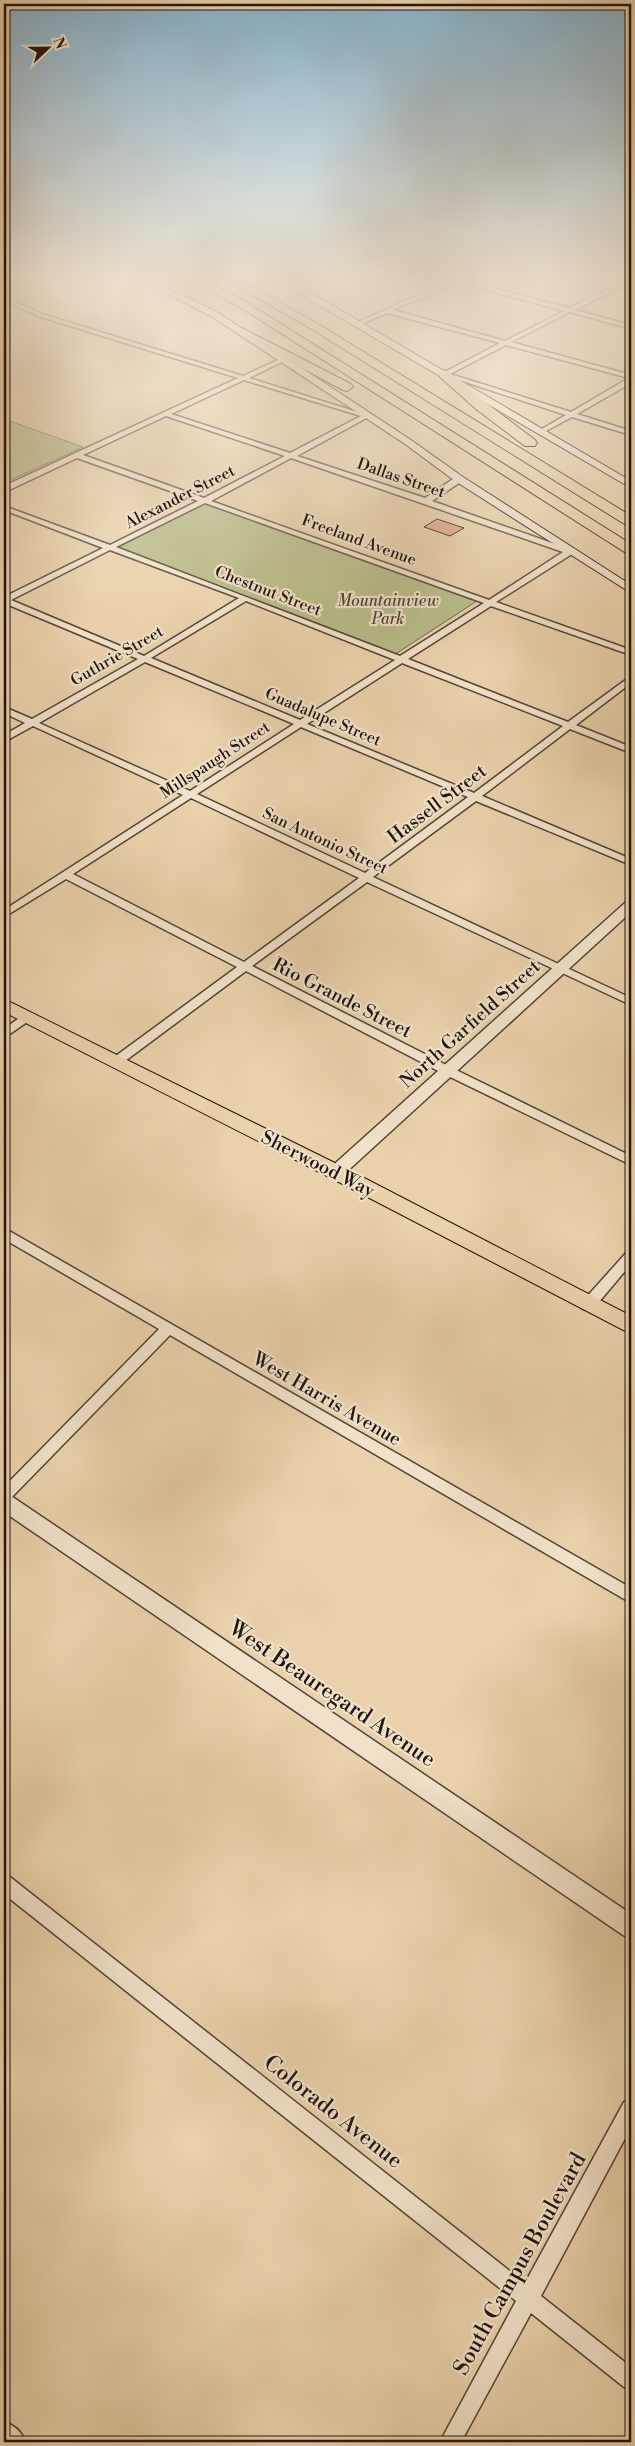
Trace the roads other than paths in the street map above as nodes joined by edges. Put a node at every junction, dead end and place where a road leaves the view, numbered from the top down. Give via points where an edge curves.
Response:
1 (215, 390) edge
2 (288, 390) edge
3 (328, 390) edge
4 (350, 390) edge
5 (379, 390) edge
6 (419, 390) edge
7 (463, 390) edge
8 (472, 390) edge
9 (494, 390) edge
10 (611, 390) edge
11 (165, 414) junction
12 (570, 415) junction
13 (367, 416) junction
14 (542, 431) junction
15 (631, 434) edge
16 (76, 455) junction
17 (292, 456) junction
18 (459, 479) junction
19 (631, 485) edge
20 (4, 489) edge
21 (206, 500) junction
22 (426, 501) junction
23 (4, 508) edge
24 (631, 520) edge
25 (604, 533) junction
26 (110, 548) junction
27 (631, 550) edge
28 (569, 552) junction
29 (631, 590) edge
30 (245, 598) junction
31 (4, 600) edge
32 (489, 602) junction
33 (631, 653) edge
34 (146, 658) junction
35 (399, 659) junction
36 (631, 679) edge
37 (4, 710) edge
38 (31, 723) junction
39 (298, 724) junction
40 (570, 726) junction
41 (4, 739) edge
42 (631, 750) edge
43 (189, 794) junction
44 (475, 797) junction
45 (631, 862) edge
46 (66, 875) junction
47 (367, 878) junction
48 (631, 906) edge
49 (4, 914) edge
50 (244, 968) junction
51 (560, 969) junction
52 (631, 1002) edge
53 (4, 1005) edge
54 (26, 1017) junction
55 (4, 1034) edge
56 (117, 1061) junction
57 (448, 1071) junction
58 (631, 1161) edge
59 (336, 1172) junction
60 (4, 1233) edge
61 (631, 1256) edge
62 (588, 1305) junction
63 (631, 1326) edge
64 (168, 1329) junction
65 (4, 1496) edge
66 (4, 1502) edge
67 (631, 1596) edge
68 (4, 1883) edge
69 (631, 1927) edge
70 (631, 2109) edge
71 (529, 2298) junction
72 (631, 2380) edge
73 (4, 2432) edge
74 (15, 2442) edge
75 (450, 2442) edge

1 - 11 street
2 - 13 street
3 - 13 main road
4 - 25 highway
5 - 25 highway
6 - 24 highway
7 - 24 highway
8 - 14 main road
9 - 12 street
10 - 12 street
11 - 16 street
11 - 17 street, Dallas Street
12 - 14 street
12 - 15 street
13 - 17 street, Alexander Street
13 - 18 main road
14 - 19 main road
16 - 20 street
16 - 21 street, Freeland Avenue
17 - 21 street, Alexander Street
17 - 22 street, Dallas Street
18 - 22 street
18 - 28 main road
21 - 26 street, Alexander Street
21 - 32 street, Freeland Avenue
22 - 28 street, Dallas Street
23 - 26 street, Chestnut Street
25 - 27 highway
26 - 30 street, Chestnut Street
26 - 31 street, Alexander Street
28 - 29 main road
28 - 32 street, Millspaugh Street
30 - 34 street, Guthrie Street
30 - 35 street, Chestnut Street
31 - 34 street, Guadalupe Street
32 - 33 street, Freeland Avenue
32 - 35 street, Millspaugh Street
34 - 38 street, Guthrie Street
34 - 39 street, Guadalupe Street
35 - 39 street, Millspaugh Street
35 - 40 street, Chestnut Street
36 - 40 street, Hassell Street
37 - 38 street, San Antonio Street
38 - 41 street, Guthrie Street
38 - 43 street, San Antonio Street
39 - 43 street, Millspaugh Street
39 - 44 street, Guadalupe Street
40 - 42 street, Chestnut Street
40 - 44 street, Hassell Street
43 - 46 street, Millspaugh Street
43 - 47 street, San Antonio Street
44 - 45 street, Guadalupe Street
44 - 47 street, Hassell Street
46 - 49 street, Millspaugh Street
46 - 50 street, Rio Grande Street
47 - 50 street, Hassell Street
47 - 51 street, San Antonio Street
48 - 51 street, North Garfield Street
50 - 56 street, Hassell Street
50 - 57 street, Rio Grande Street
51 - 52 street, San Antonio Street
51 - 57 street, North Garfield Street
53 - 54 main road, Sherwood Way
54 - 55 street
54 - 56 main road, Sherwood Way
56 - 59 main road, Sherwood Way
57 - 58 street, Rio Grande Street
57 - 59 street, North Garfield Street
59 - 62 main road, Sherwood Way
60 - 64 street, West Harris Avenue
61 - 62 street
62 - 63 main road, Sherwood Way
64 - 65 street
64 - 67 street, West Harris Avenue
66 - 69 street, West Beauregard Avenue
68 - 71 street, Colorado Avenue
70 - 71 street, South Campus Boulevard
71 - 72 street, Colorado Avenue
71 - 75 street, South Campus Boulevard
73 - 74 street

